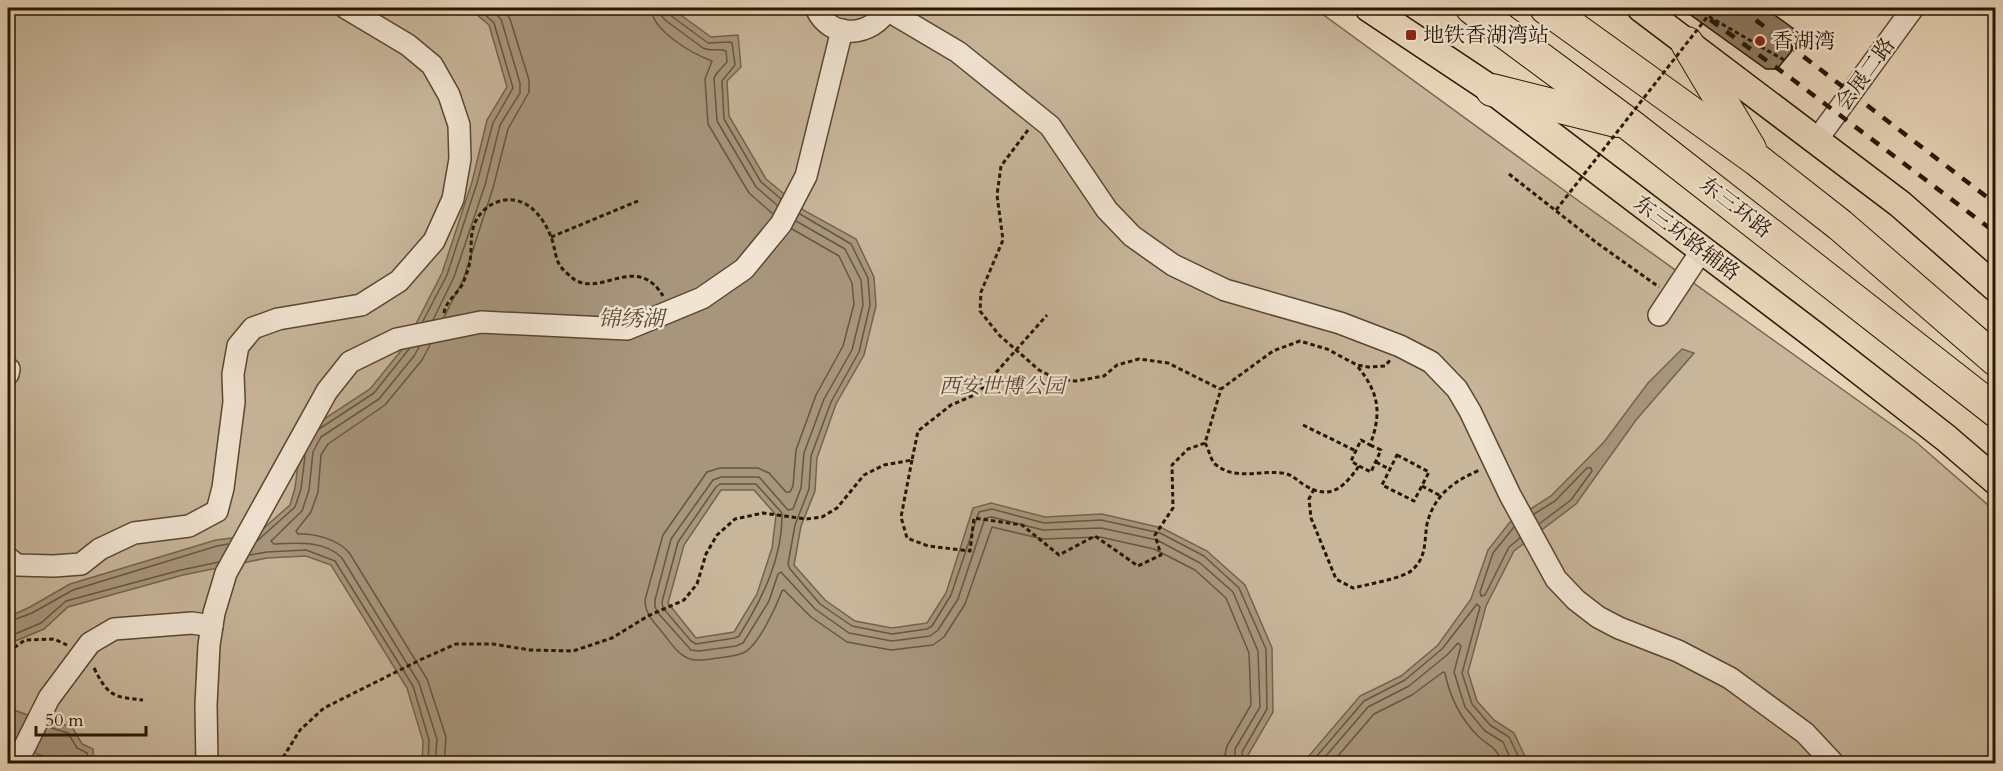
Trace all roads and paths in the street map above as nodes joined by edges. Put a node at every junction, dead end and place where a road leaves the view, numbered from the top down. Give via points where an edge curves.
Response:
1 (346, 8) edge
2 (816, 8) edge
3 (1369, 8) edge
4 (1472, 8) edge
5 (1546, 8) edge
6 (1641, 8) edge
7 (1895, 8) edge
8 (1913, 8) edge
9 (888, 9) edge
10 (842, 30) junction
11 (1687, 43) junction
12 (1784, 60) dead end
13 (1492, 90) junction
14 (1038, 117) junction
15 (1630, 125) junction
16 (1811, 136) junction
17 (1757, 160) junction
18 (1509, 174) dead end
19 (638, 201) dead end
20 (1556, 210) junction
21 (551, 237) junction
22 (1702, 250) junction
23 (1995, 288) edge
24 (1672, 296) junction
25 (671, 310) junction
26 (1047, 315) dead end
27 (1659, 315) dead end
28 (444, 329) junction
29 (1400, 346) junction
30 (1016, 350) junction
31 (1995, 360) edge
32 (1356, 365) junction
33 (1221, 389) junction
34 (1995, 411) edge
35 (1303, 425) dead end
36 (1205, 443) junction
37 (1370, 445) junction
38 (1356, 451) junction
39 (912, 460) junction
40 (1376, 462) junction
41 (1495, 463) junction
42 (1359, 466) junction
43 (1389, 469) junction
44 (1995, 481) edge
45 (1422, 486) junction
46 (1314, 489) junction
47 (1441, 496) junction
48 (8, 558) edge
49 (212, 626) junction
50 (16, 764) edge
51 (207, 764) edge
52 (279, 764) edge
53 (1834, 764) edge

1 - 48 street via 408,45 432,65 449,95 459,125 460,159 453,198 434,241 399,281 361,305 278,319 253,328 238,346 234,402 217,511 189,526 134,533 100,549 81,564 17,565
2 - 10 street via 826,22
3 - 13 main road, 东三环路辅路
4 - 15 highway, 东三环路
5 - 17 highway
6 - 11 main road
7 - 16 street, 会展二路
8 - 16 street, 会展二路
9 - 10 street via 875,25 850,32
9 - 14 street via 958,52
10 - 25 street via 806,176 782,224 744,269 702,298
11 - 16 main road
11 - 17 highway
12 - 20 path, bridge via 1708,16
13 - 15 highway
13 - 22 main road, 东三环路辅路
14 - 29 street via 1050,126 1107,210 1132,236 1173,265 1225,290 1340,323
14 - 30 path via 1001,166 997,195 1003,240 981,292 980,311
15 - 34 highway, 东三环路
16 - 23 main road via 1900,204
17 - 31 highway via 1840,225
18 - 20 path
19 - 21 path
20 - 24 path
21 - 25 path via 561,267 576,280 599,282 626,275 645,278 661,292
21 - 28 path via 528,204 508,199 484,208 473,228 470,262 463,284 445,306
22 - 24 street
22 - 44 main road, 东三环路辅路 via 1946,438
24 - 27 street
25 - 28 street via 627,328 481,322
26 - 30 path
28 - 49 street via 397,339 350,362 327,391 226,573
29 - 32 path via 1385,366
29 - 41 street via 1431,362 1457,389
30 - 33 path via 1039,370 1057,379 1076,381 1104,376 1117,365 1139,358 1168,363
30 - 39 path via 977,394 951,405 918,431
32 - 33 path via 1327,349 1300,341 1273,351
32 - 37 path via 1370,381 1377,400
33 - 36 path
35 - 38 path
36 - 39 path via 1188,449 1172,465 1173,508 1155,535 1161,555 1138,566 1095,536 1059,555 1022,525 974,518 970,551 928,546 907,538 901,518
36 - 46 path via 1213,462 1224,469 1238,474 1292,475
37 - 38 path via 1361,440
37 - 40 path via 1381,450
38 - 42 path via 1351,461
39 - 52 path via 884,465 864,475 837,508 822,517 806,519 763,513 735,519 717,535 706,554 697,584 684,600 612,638 573,651 456,644 422,659 324,708 300,730
40 - 42 path via 1371,472
40 - 43 path
41 - 47 path via 1456,480
41 - 53 street via 1556,579 1576,600 1598,617 1730,678 1805,733
42 - 46 path via 1347,483 1335,490 1321,493
43 - 45 path via 1396,455 1429,472
43 - 45 path via 1382,484 1398,493 1414,501
45 - 47 path
46 - 47 path via 1309,499 1311,518 1336,579 1353,588 1411,572 1424,555 1427,525
49 - 50 street via 192,623 114,629 90,643 49,698
49 - 51 street via 206,705

